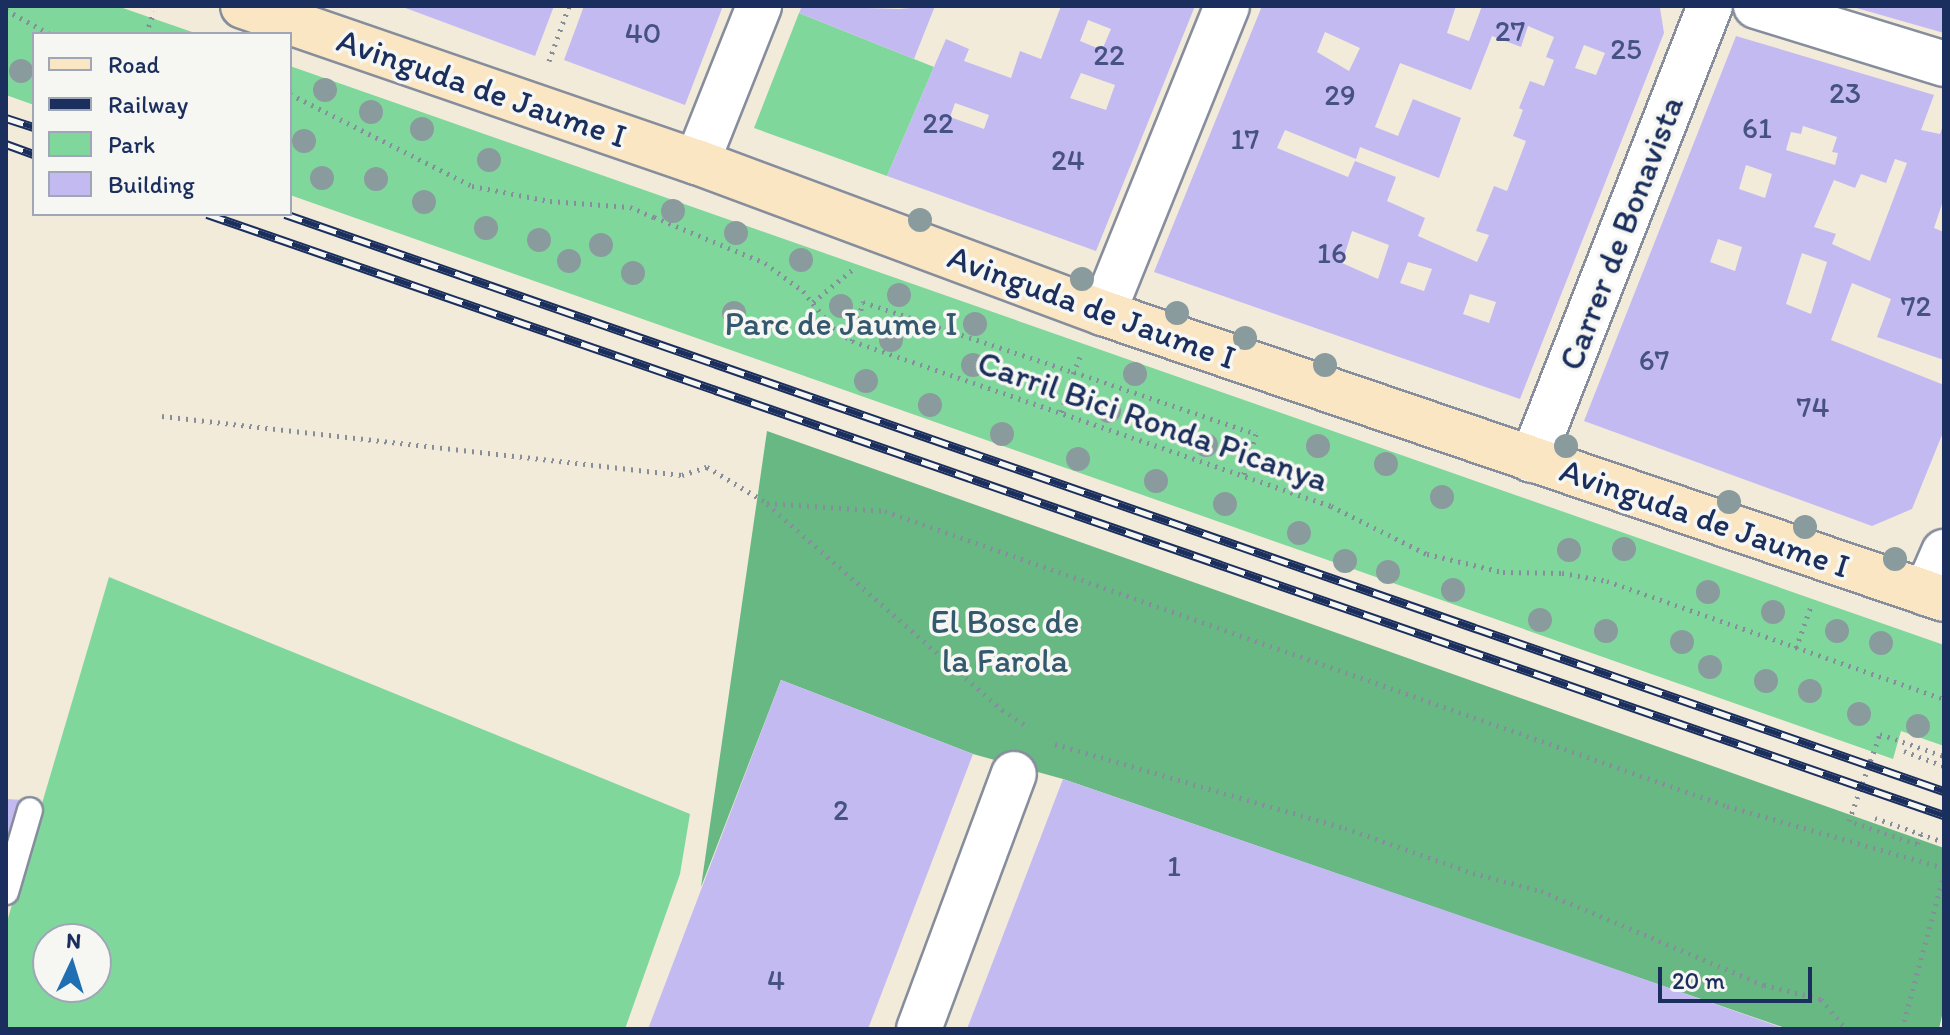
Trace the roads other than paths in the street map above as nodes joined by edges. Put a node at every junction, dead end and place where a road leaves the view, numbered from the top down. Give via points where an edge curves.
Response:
1 (243, 6) edge
2 (759, 6) edge
3 (1227, 6) edge
4 (1710, 6) edge
5 (1756, 6) edge
6 (1944, 64) edge
7 (697, 162) junction
8 (1103, 313) junction
9 (1532, 460) junction
10 (1944, 552) edge
11 (1935, 596) edge
12 (1014, 774) dead end
13 (30, 810) dead end
14 (6, 892) edge
15 (919, 1029) edge

1 - 7 street, Avinguda de Jaume I
2 - 7 street
3 - 8 street
4 - 9 street, Carrer de Bonavista
5 - 6 street
7 - 8 street, Avinguda de Jaume I
8 - 9 street, Avinguda de Jaume I
9 - 11 street, Avinguda de Jaume I
10 - 11 street
12 - 15 street
13 - 14 lane

